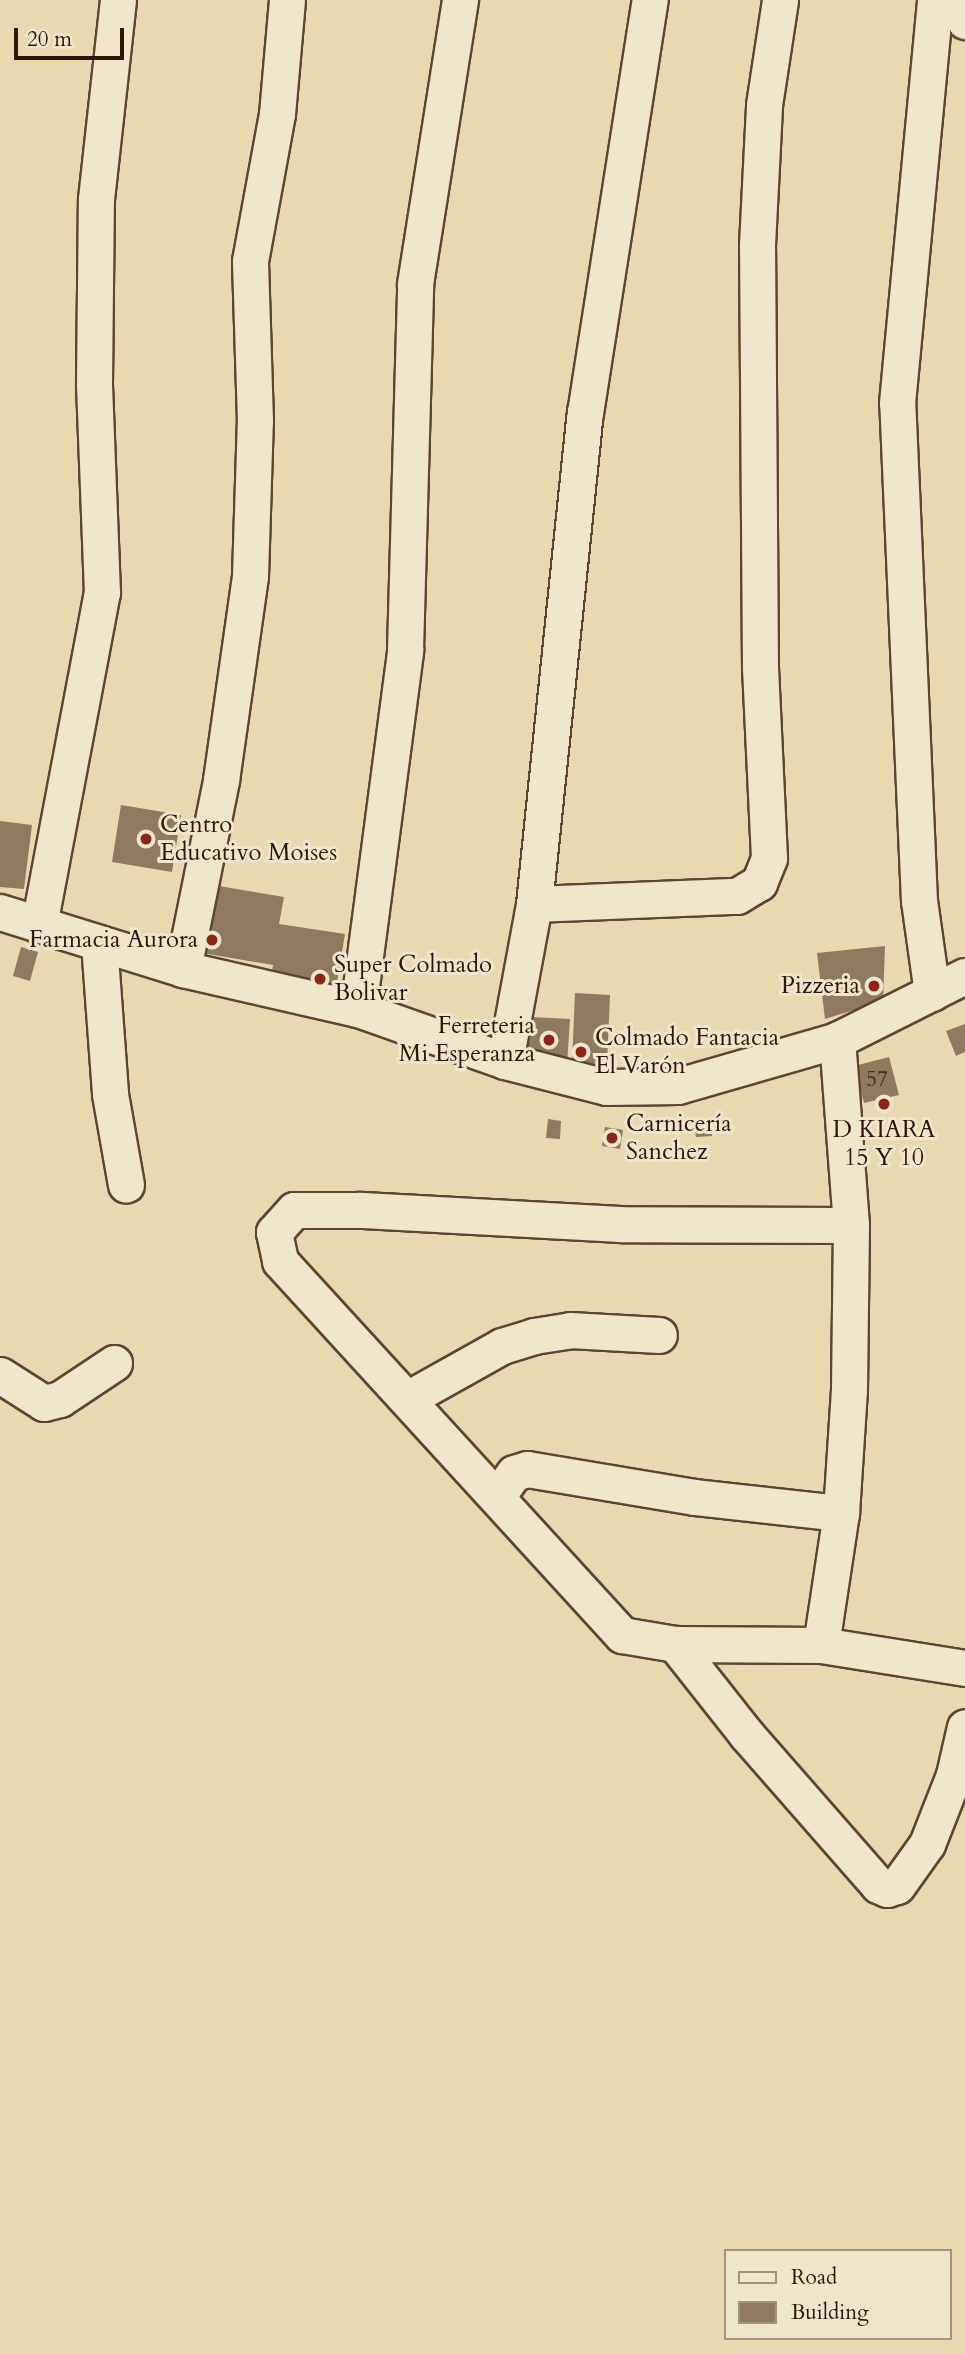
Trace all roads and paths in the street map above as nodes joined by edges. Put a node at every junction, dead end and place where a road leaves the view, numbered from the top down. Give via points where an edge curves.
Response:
1 (118, 0) edge
2 (288, 0) edge
3 (460, 0) edge
4 (650, 0) edge
5 (780, 0) edge
6 (935, 0) edge
7 (952, 0) edge
8 (965, 22) edge
9 (534, 904) junction
10 (0, 912) edge
11 (39, 925) junction
12 (99, 943) junction
13 (183, 969) junction
14 (965, 976) edge
15 (932, 993) junction
16 (358, 1009) junction
17 (837, 1040) junction
18 (505, 1061) junction
19 (126, 1185) dead end
20 (851, 1225) junction
21 (659, 1335) dead end
22 (114, 1363) dead end
23 (0, 1375) edge
24 (409, 1398) junction
25 (497, 1497) junction
26 (841, 1513) junction
27 (675, 1644) junction
28 (821, 1645) junction
29 (965, 1668) edge
30 (965, 1727) edge

1 - 11 street via 96,199 94,383 102,593
2 - 13 street via 277,114 250,261 255,421 250,576 221,780
3 - 16 street via 415,284 405,650
4 - 9 street via 585,413
5 - 9 street via 764,105 757,245 759,615 769,858 759,883 737,896
6 - 15 street via 897,402 919,901
7 - 8 street
9 - 18 street
10 - 11 street
11 - 12 street
12 - 13 street
12 - 19 street via 110,1094
13 - 16 street
14 - 15 street
15 - 17 street
16 - 18 street
17 - 18 street via 678,1086 606,1087
17 - 20 street
20 - 24 street via 620,1224 294,1210 274,1232 280,1261
20 - 26 street via 849,1389
21 - 24 street via 570,1330 534,1336 502,1346
22 - 23 street via 60,1399 44,1403
24 - 25 street
25 - 26 street via 514,1473 527,1469 695,1497
25 - 27 street via 622,1635
26 - 28 street
27 - 28 street
27 - 30 street via 755,1744 878,1885 887,1889 897,1886 927,1844 954,1775
28 - 29 street

